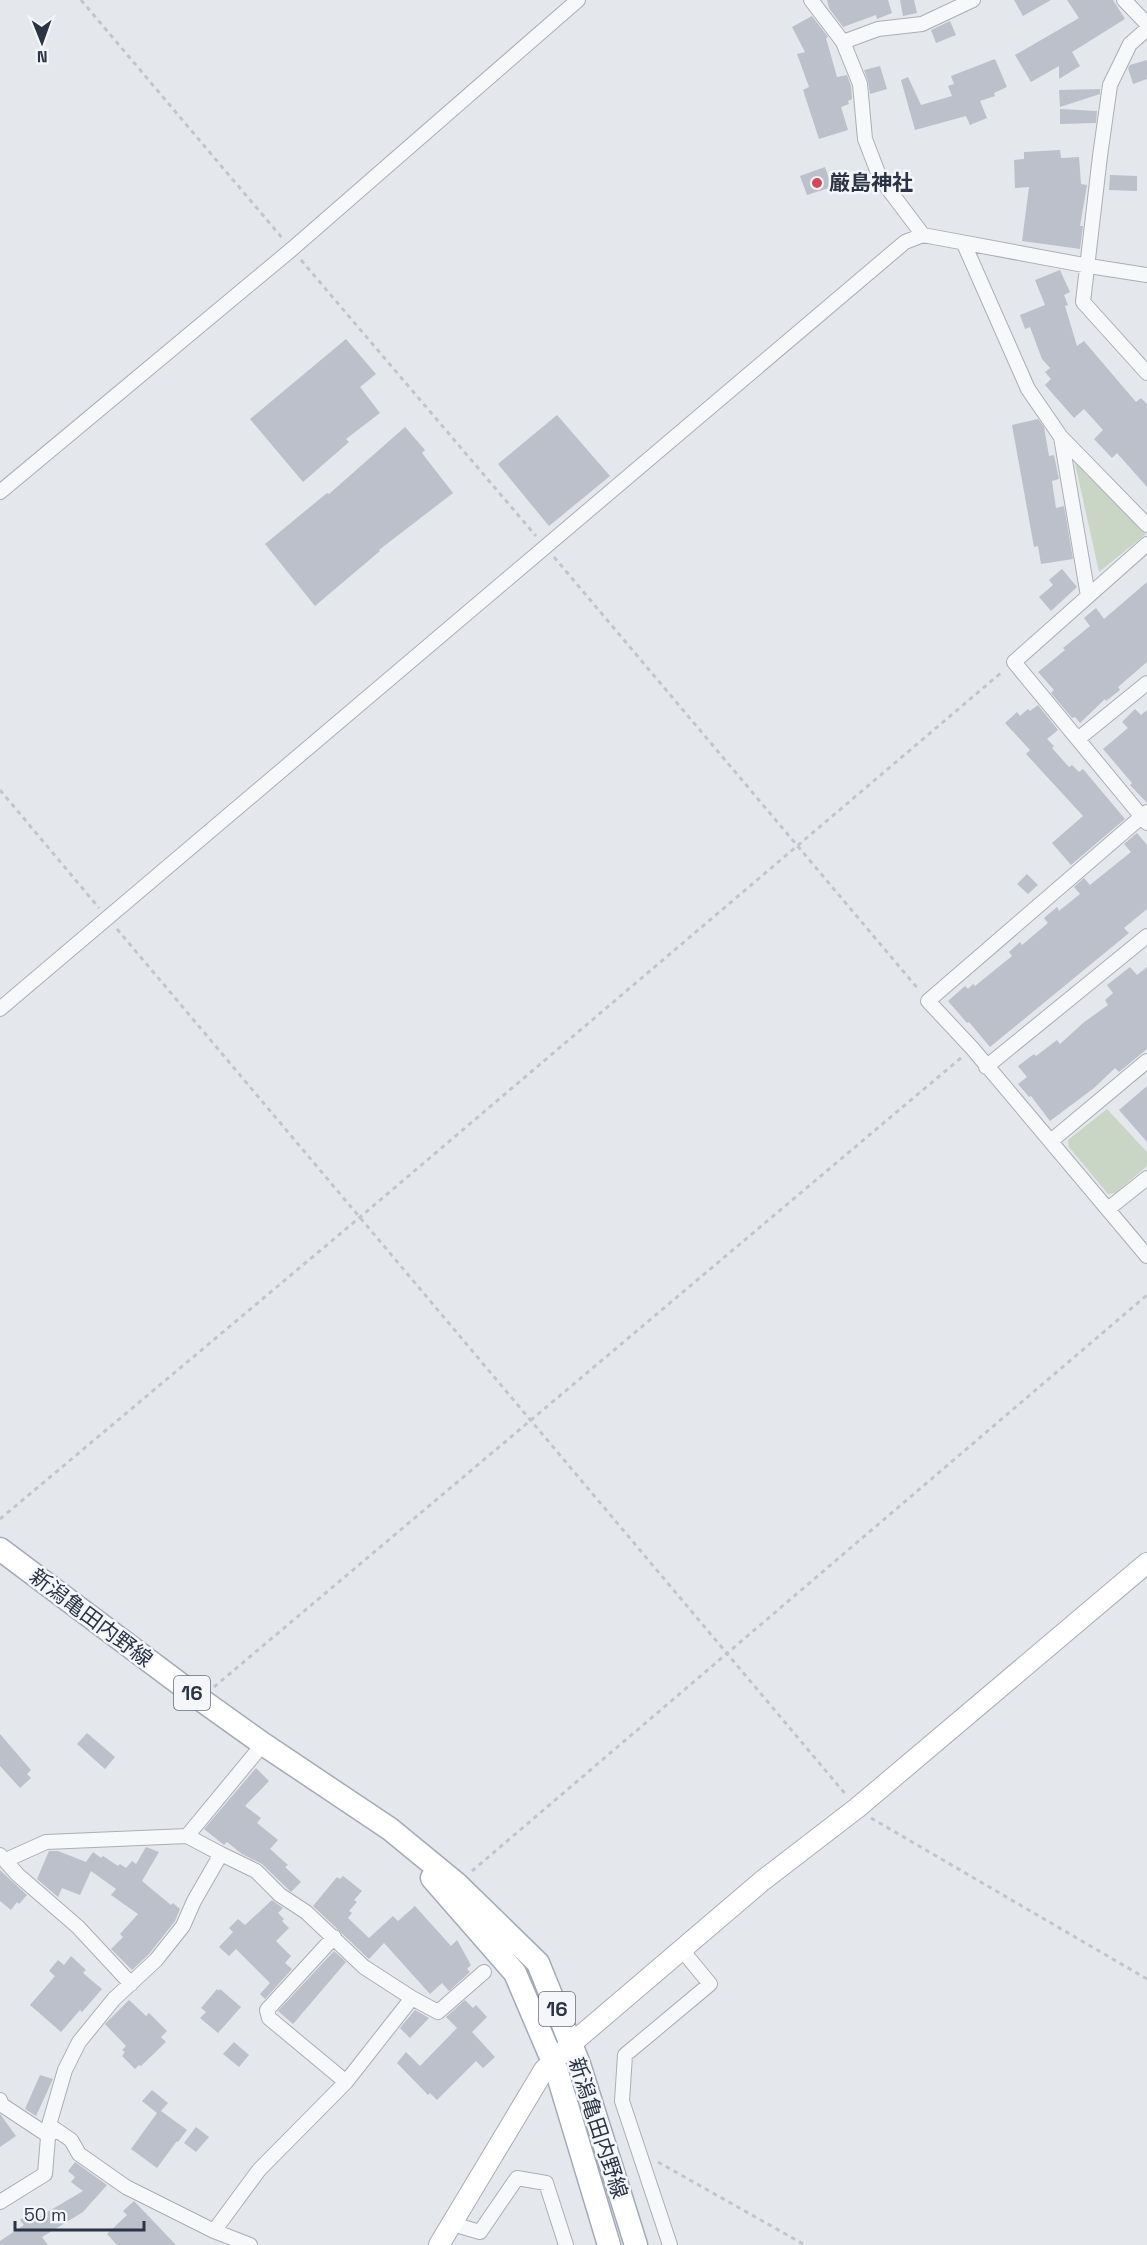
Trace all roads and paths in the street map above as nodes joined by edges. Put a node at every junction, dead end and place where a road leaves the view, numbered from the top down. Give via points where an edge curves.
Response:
1 (81, 0) edge
2 (578, 0) edge
3 (811, 0) edge
4 (973, 0) edge
5 (1124, 0) edge
6 (1147, 24) edge
7 (1147, 29) edge
8 (843, 42) junction
9 (923, 235) junction
10 (964, 244) junction
11 (291, 249) junction
12 (1089, 267) junction
13 (1147, 275) edge
14 (1147, 373) edge
15 (1061, 437) junction
16 (0, 492) edge
17 (1147, 525) edge
18 (1147, 544) edge
19 (544, 546) junction
20 (1088, 596) junction
21 (1014, 662) junction
22 (1147, 683) edge
23 (1078, 739) junction
24 (0, 790) edge
25 (1145, 817) edge
26 (797, 848) junction
27 (108, 918) junction
28 (1147, 936) edge
29 (928, 1001) junction
30 (0, 1008) edge
31 (972, 1048) junction
32 (1147, 1062) edge
33 (986, 1067) junction
34 (1051, 1141) junction
35 (1147, 1178) edge
36 (1108, 1209) junction
37 (359, 1218) junction
38 (1147, 1256) edge
39 (1147, 1295) edge
40 (530, 1421) junction
41 (0, 1519) edge
42 (0, 1549) edge
43 (1147, 1563) edge
44 (727, 1652) junction
45 (200, 1699) junction
46 (263, 1744) junction
47 (857, 1808) junction
48 (390, 1829) junction
49 (187, 1836) junction
50 (221, 1854) junction
51 (3, 1858) edge
52 (457, 1884) junction
53 (334, 1937) junction
54 (682, 1950) junction
55 (484, 1972) dead end
56 (1147, 1979) edge
57 (131, 1984) junction
58 (412, 1998) junction
59 (571, 2043) junction
60 (552, 2062) junction
61 (346, 2082) junction
62 (0, 2100) edge
63 (49, 2130) junction
64 (636, 2149) junction
65 (0, 2202) edge
66 (453, 2224) junction
67 (214, 2231) junction
68 (250, 2245) edge
69 (439, 2245) edge
70 (566, 2245) edge
71 (609, 2245) edge
72 (636, 2245) edge
73 (670, 2245) edge
74 (805, 2245) edge

1 - 11 path
2 - 11 street
3 - 8 street
4 - 8 street via 922,24 878,29
5 - 6 street
7 - 12 street via 1130,44 1110,85
8 - 9 street via 860,84 866,139 880,178
9 - 10 street
9 - 19 street via 905,242
10 - 12 street
10 - 15 street via 1028,390
11 - 16 street
11 - 19 path
12 - 13 street
12 - 14 street via 1083,302
15 - 17 street
15 - 20 street
18 - 20 street
19 - 26 path
19 - 27 street
20 - 21 street
21 - 23 street
21 - 26 path
22 - 23 street
23 - 25 street
24 - 27 path
25 - 29 street
26 - 29 path
26 - 37 path
27 - 30 street
27 - 37 path
28 - 33 street
29 - 31 street
31 - 33 street
31 - 40 path
32 - 34 street
33 - 34 street
34 - 36 street
35 - 36 street
36 - 38 street
37 - 40 path
37 - 41 path
39 - 44 path
40 - 44 path
40 - 45 path
42 - 45 main road, 新潟亀田内野線 / 16
43 - 47 street
44 - 47 path
44 - 52 path
45 - 46 main road, 新潟亀田内野線 / 16
46 - 48 main road, 新潟亀田内野線 / 16
46 - 49 street
47 - 54 street via 762,1881
47 - 56 path
48 - 52 main road, 新潟亀田内野線 / 16
48 - 60 main road, 新潟亀田内野線 / 16 via 515,1973
49 - 50 street
49 - 51 street via 46,1842
50 - 53 street via 256,1871
50 - 57 street via 183,1926
51 - 57 street via 78,1927
52 - 59 main road, 新潟亀田内野線 / 16 via 538,1963
53 - 58 street via 364,1967
53 - 61 street via 267,2010 269,2018
54 - 59 street
54 - 64 street via 710,1984 625,2055 622,2102
55 - 58 street via 438,2012
57 - 63 street via 79,2042 65,2070
58 - 61 street
59 - 60 street
59 - 72 main road, 新潟亀田内野線 / 16
60 - 66 street
60 - 71 main road, 新潟亀田内野線 / 16
61 - 67 street via 259,2170
62 - 63 street
63 - 65 street via 45,2174
63 - 67 street via 71,2140 79,2154 126,2187
64 - 73 street
64 - 74 path
66 - 69 street
66 - 70 street via 480,2232 517,2178 546,2183
67 - 68 street

